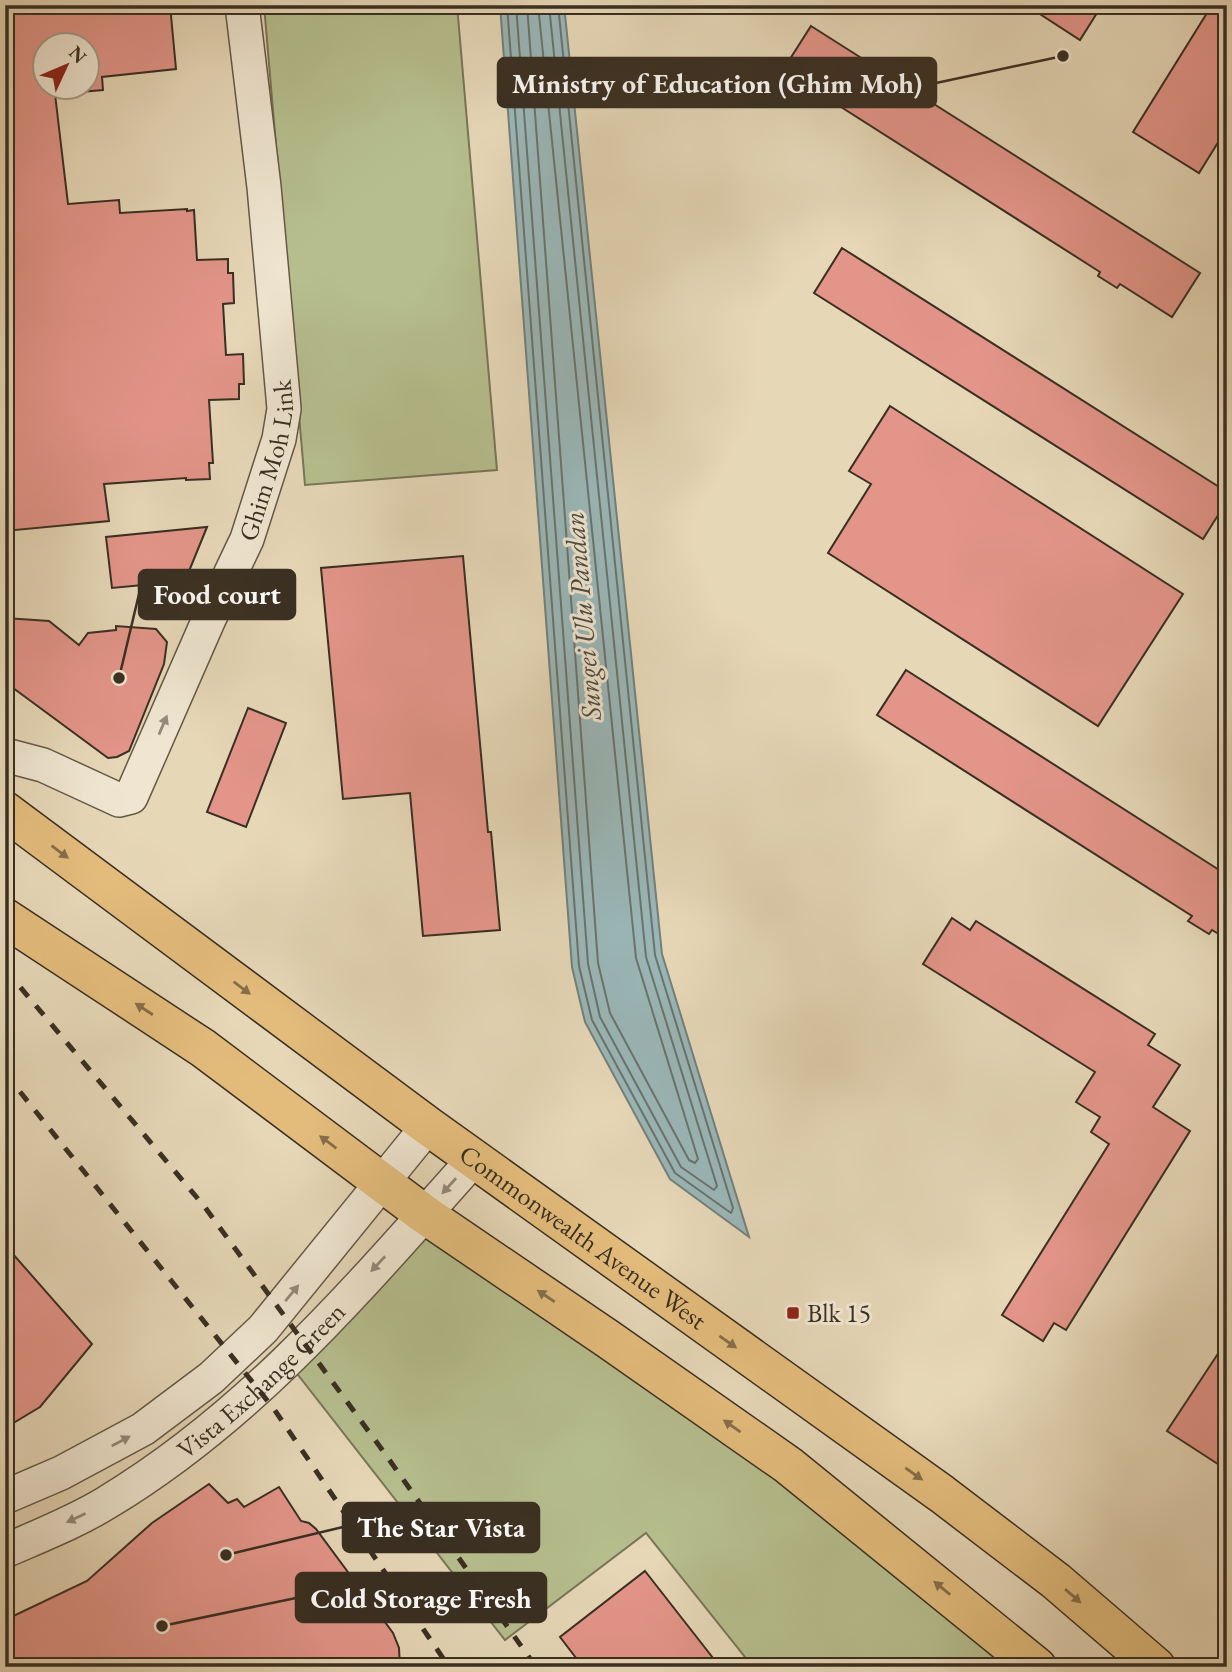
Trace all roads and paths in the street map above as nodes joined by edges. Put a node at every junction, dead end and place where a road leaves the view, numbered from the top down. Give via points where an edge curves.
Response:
1 (242, 5) edge
2 (5, 755) edge
3 (5, 811) edge
4 (5, 918) edge
5 (428, 1126) junction
6 (474, 1159) junction
7 (383, 1183) junction
8 (424, 1214) junction
9 (5, 1497) edge
10 (5, 1551) edge
11 (1037, 1667) edge
12 (1156, 1667) edge

2 -> 1 street, Ghim Moh Link via 43,765 119,800 131,797 247,540 279,439 284,410
3 -> 5 main road, Commonwealth Avenue West
7 -> 4 main road via 203,1048
5 - 6 main road, Commonwealth Avenue West
5 - 7 street, Vista Exchange Green
6 -> 8 street, Vista Exchange Green
6 -> 12 main road, Commonwealth Avenue West via 942,1494 1056,1581
7 - 8 main road
9 -> 7 street, Vista Exchange Green via 143,1429 211,1378 263,1329
8 -> 10 street, Vista Exchange Green via 288,1362 237,1409 104,1504
11 -> 8 main road via 788,1465

